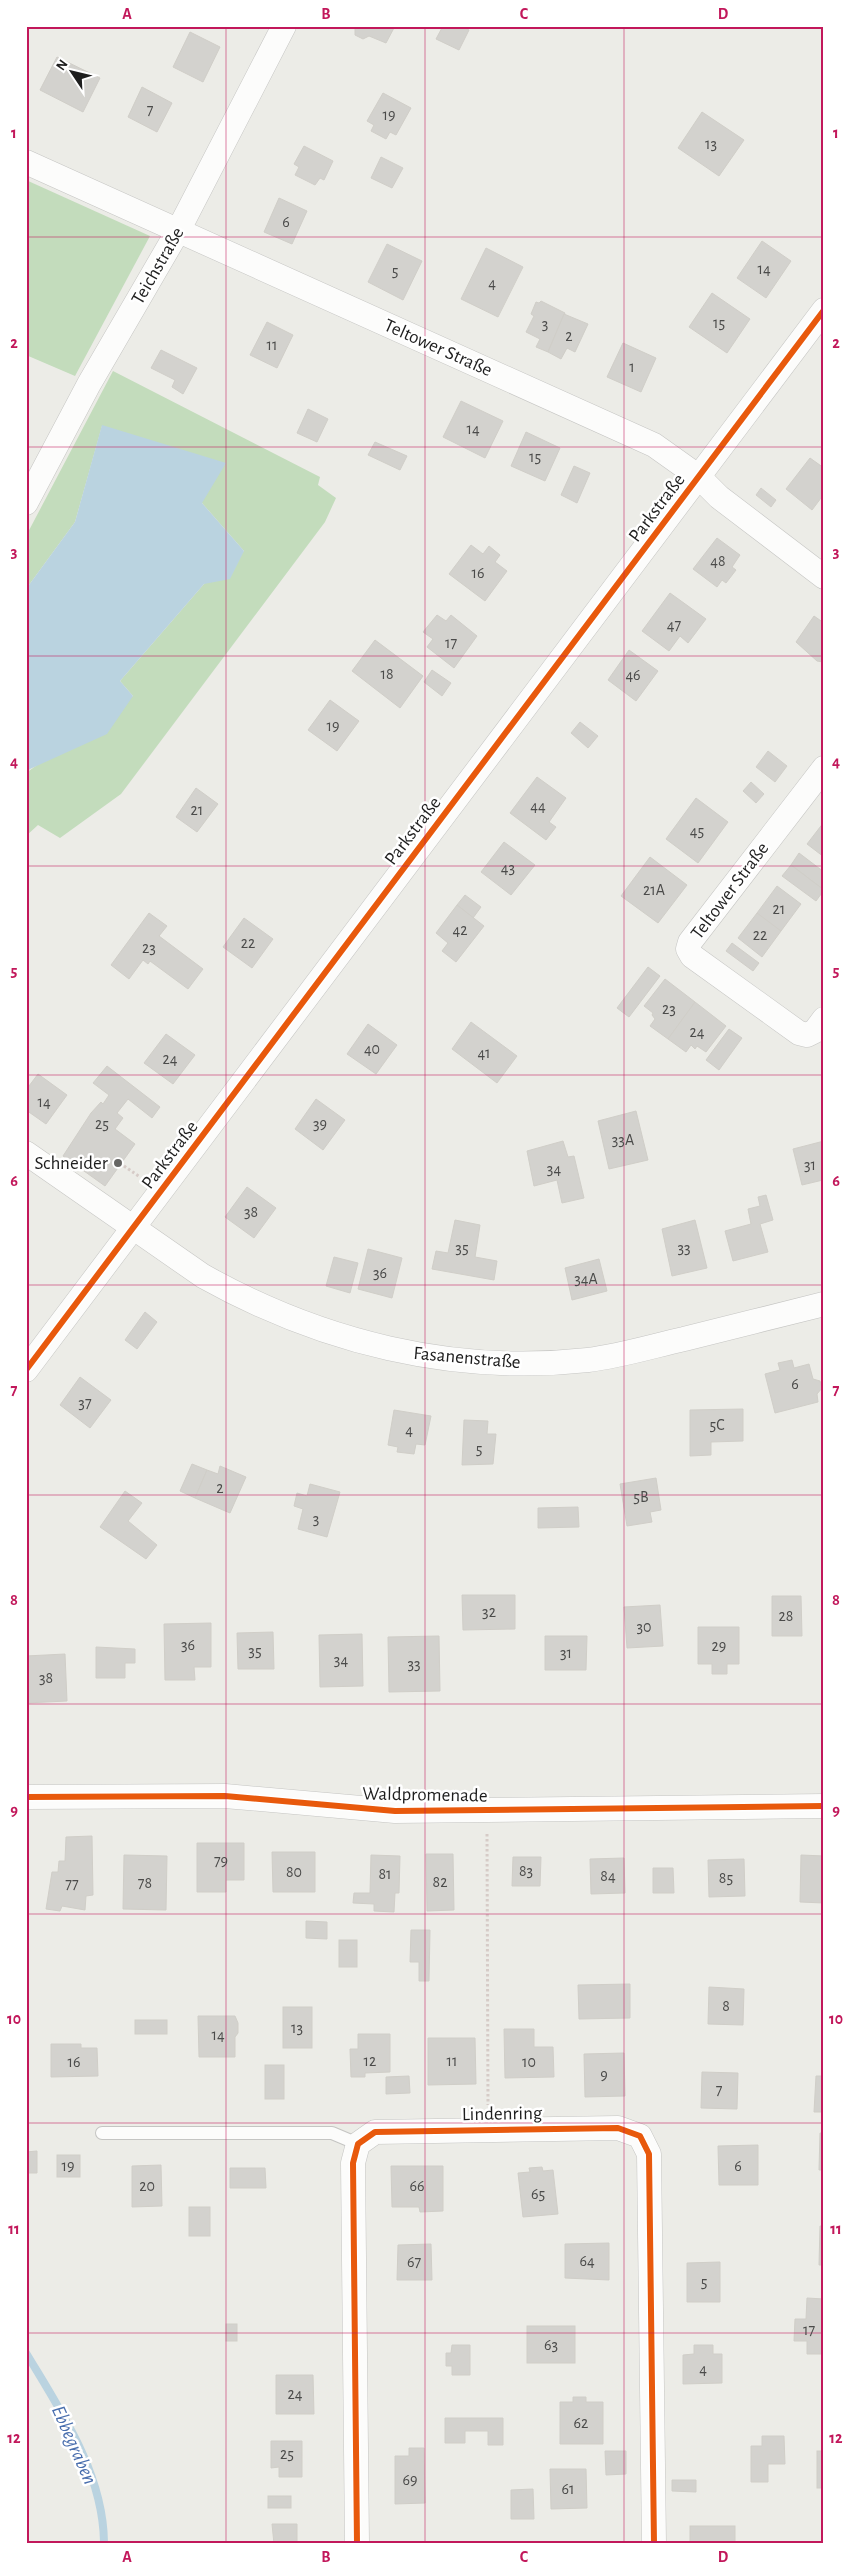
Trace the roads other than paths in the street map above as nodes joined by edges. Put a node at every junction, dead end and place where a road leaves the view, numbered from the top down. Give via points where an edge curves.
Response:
1 (284, 26) edge
2 (26, 162) edge
3 (178, 230) junction
4 (824, 310) edge
5 (699, 477) junction
6 (26, 503) edge
7 (824, 577) edge
8 (824, 768) edge
9 (824, 1019) edge
10 (26, 1153) edge
11 (134, 1227) junction
12 (824, 1304) edge
13 (26, 1370) edge
14 (26, 1797) edge
15 (824, 1806) edge
16 (102, 2132) dead end
17 (358, 2144) junction
18 (357, 2544) edge
19 (654, 2544) edge

1 - 3 street, Teichstraße
2 - 3 street, Teltower Straße
3 - 5 street, Teltower Straße via 654,446
3 - 6 street, Teichstraße via 89,384
4 - 5 street, Parkstraße
5 - 7 street, Teltower Straße via 719,497
5 - 11 street, Parkstraße
8 - 9 street, Teltower Straße via 690,942 688,950 799,1033 807,1036
10 - 11 street, Fasanenstraße
11 - 12 street, Fasanenstraße via 203,1276 297,1321 373,1346 451,1360 540,1364 590,1360
11 - 13 street, Parkstraße
14 - 15 street, Waldpromenade via 225,1796 370,1810
16 - 17 lane via 332,2133
17 - 18 street via 353,2163
17 - 19 street, Lindenring via 375,2132 618,2128 640,2136 649,2154

